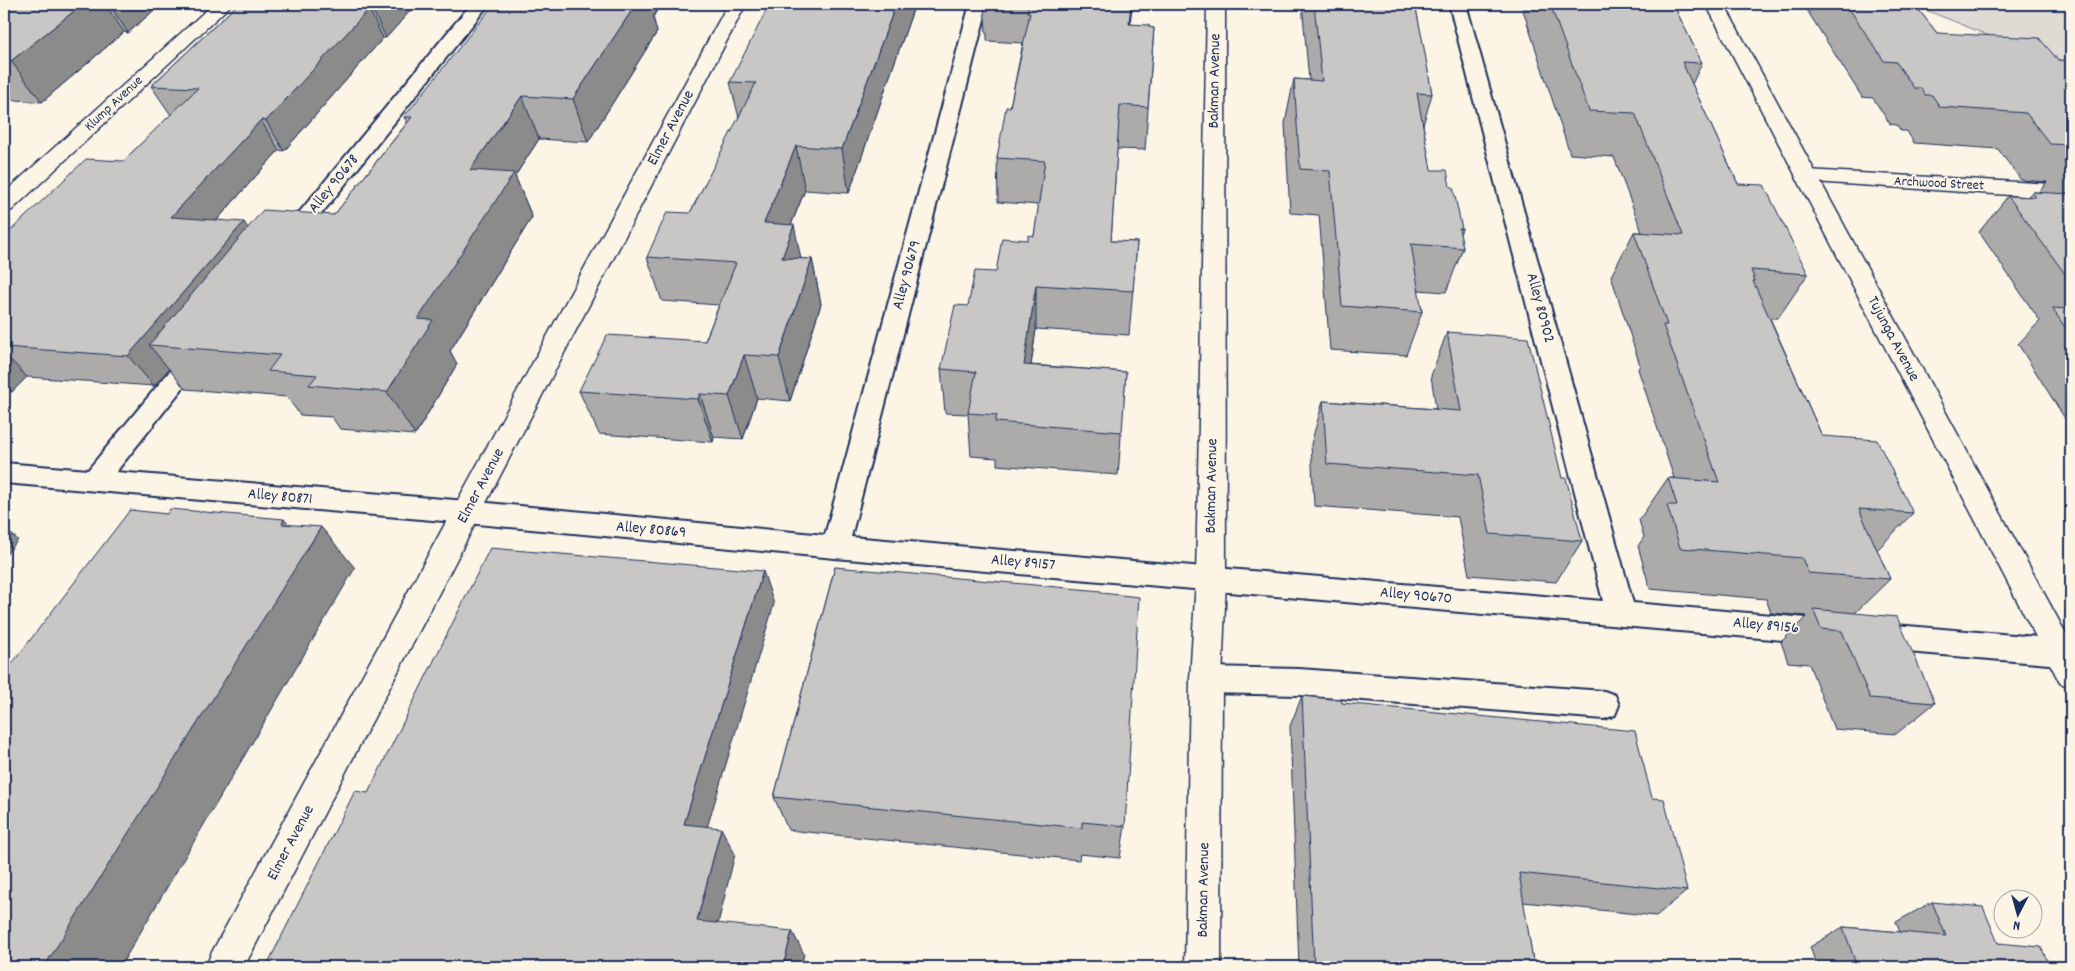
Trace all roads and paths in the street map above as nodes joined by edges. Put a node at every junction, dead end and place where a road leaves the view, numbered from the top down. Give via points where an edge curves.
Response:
1 (223, 4) edge
2 (480, 4) edge
3 (737, 4) edge
4 (979, 4) edge
5 (1216, 4) edge
6 (1458, 4) edge
7 (1715, 4) edge
8 (1806, 176) junction
9 (2071, 192) edge
10 (4, 205) edge
11 (275, 258) edge
12 (213, 335) edge
13 (4, 473) edge
14 (94, 481) junction
15 (467, 512) junction
16 (835, 547) junction
17 (1211, 579) junction
18 (1621, 613) junction
19 (2066, 663) edge
20 (1206, 680) junction
21 (1604, 706) dead end
22 (224, 967) edge
23 (1203, 967) edge

1 - 10 street, Klump Avenue
2 - 11 lane, Alley 90678
3 - 15 street, Elmer Avenue
4 - 16 lane, Alley 90679
5 - 17 street, Bakman Avenue
6 - 18 lane, Alley 80902
7 - 8 street, Tujunga Avenue
8 - 9 street, Archwood Street
8 - 19 street, Tujunga Avenue
12 - 14 lane
13 - 14 lane, Alley 80871
14 - 15 lane, Alley 80871
15 - 16 lane, Alley 80869
15 - 22 street, Elmer Avenue
16 - 17 lane, Alley 89157
17 - 18 lane, Alley 90670
17 - 20 street, Bakman Avenue
18 - 19 lane, Alley 89156
20 - 21 lane via 1299,682
20 - 23 street, Bakman Avenue

